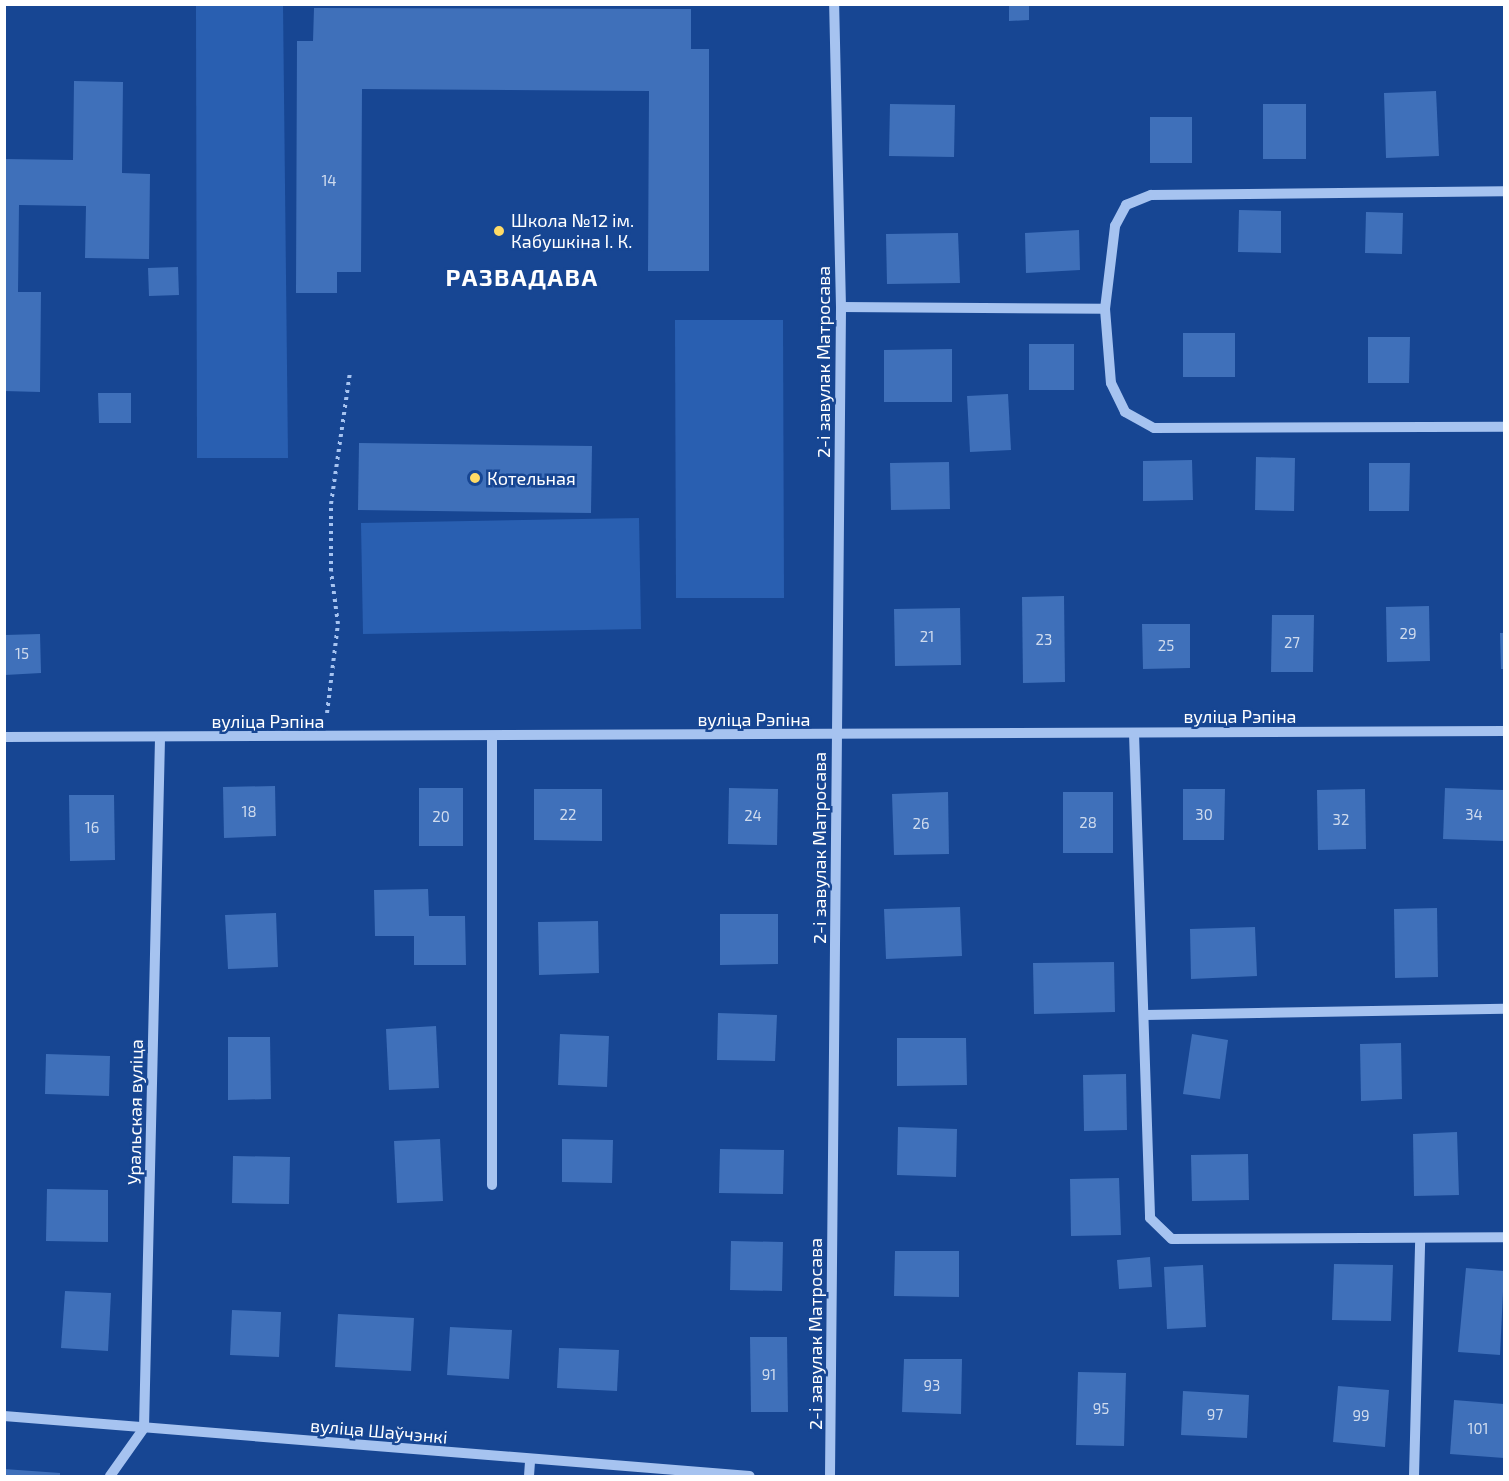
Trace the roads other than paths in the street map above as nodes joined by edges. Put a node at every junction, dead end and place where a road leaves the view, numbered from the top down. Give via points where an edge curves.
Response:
1 (834, 4) edge
2 (1504, 190) edge
3 (841, 307) junction
4 (1105, 309) junction
5 (1504, 427) edge
6 (1504, 731) edge
7 (1134, 733) junction
8 (836, 735) junction
9 (4, 737) edge
10 (492, 737) junction
11 (160, 738) junction
12 (1504, 1009) edge
13 (1145, 1015) junction
14 (492, 1185) dead end
15 (1504, 1237) edge
16 (1420, 1239) junction
17 (4, 1416) edge
18 (144, 1428) junction
19 (530, 1460) junction
20 (110, 1476) edge
21 (529, 1476) edge
22 (750, 1476) edge
23 (831, 1476) edge
24 (1414, 1476) edge

1 - 3 street, 2-і завулак Матросава
2 - 4 street via 1151,195 1126,205 1115,226
3 - 4 street
3 - 8 street, 2-і завулак Матросава
4 - 5 street via 1111,383 1125,412 1154,428
6 - 7 street, вуліца Рэпіна
7 - 8 street, вуліца Рэпіна
7 - 13 street
8 - 10 street, вуліца Рэпіна
8 - 23 street, 2-і завулак Матросава
9 - 11 street, вуліца Рэпіна
10 - 11 street, вуліца Рэпіна
10 - 14 street
11 - 18 street, Уральская вуліца
12 - 13 street
13 - 16 street via 1150,1218 1172,1239
15 - 16 street
16 - 24 street
17 - 18 street, вуліца Шаўчэнкі
18 - 19 street, вуліца Шаўчэнкі
18 - 20 street
19 - 21 street
19 - 22 street, вуліца Шаўчэнкі

